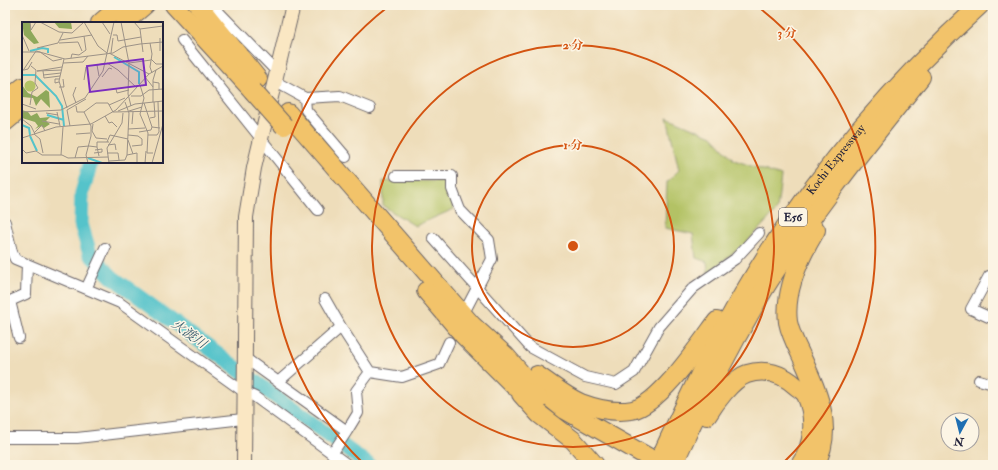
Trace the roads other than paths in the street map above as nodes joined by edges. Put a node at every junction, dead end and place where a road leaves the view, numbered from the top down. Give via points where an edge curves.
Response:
1 (121, 5) edge
2 (144, 5) edge
3 (174, 5) edge
4 (198, 5) edge
5 (212, 5) edge
6 (293, 5) edge
7 (980, 5) edge
8 (993, 9) edge
9 (104, 17) edge
10 (125, 22) edge
11 (182, 40) dead end
12 (925, 73) junction
13 (277, 77) junction
14 (255, 84) junction
15 (22, 88) edge
16 (305, 98) junction
17 (5, 102) edge
18 (22, 108) edge
19 (370, 108) dead end
20 (286, 120) junction
21 (5, 122) edge
22 (261, 140) junction
23 (346, 157) dead end
24 (396, 176) dead end
25 (318, 210) dead end
26 (5, 222) edge
27 (758, 233) dead end
28 (433, 238) dead end
29 (105, 248) dead end
30 (27, 264) junction
31 (993, 277) edge
32 (747, 285) junction
33 (478, 286) junction
34 (87, 287) junction
35 (325, 300) dead end
36 (466, 309) dead end
37 (993, 319) edge
38 (341, 327) junction
39 (19, 338) dead end
40 (449, 342) dead end
41 (506, 356) junction
42 (245, 362) junction
43 (370, 372) junction
44 (978, 380) dead end
45 (278, 382) junction
46 (993, 384) edge
47 (514, 386) junction
48 (244, 390) junction
49 (243, 419) junction
50 (346, 434) junction
51 (5, 438) edge
52 (333, 452) junction
53 (649, 462) edge
54 (244, 465) edge
55 (348, 465) edge
56 (594, 465) edge
57 (673, 465) edge
58 (677, 465) edge
59 (800, 465) edge
60 (815, 465) edge

1 - 9 highway
2 - 10 highway
3 - 14 highway
4 - 14 highway
5 - 13 street
6 - 13 street
7 - 32 highway, Kochi Expressway / E56 via 915,66 856,134 801,206
8 - 12 highway, Kochi Expressway / E56
11 - 22 street
12 - 57 highway, Kochi Expressway / E56 via 814,215 761,295 694,418
12 - 60 highway via 833,203 808,243 792,287 788,322 822,404 825,427
13 - 16 street
13 - 22 street
14 - 20 highway, bridge
15 - 17 highway
16 - 19 street via 340,96
16 - 23 street via 306,110
18 - 21 highway
20 - 41 highway via 472,325
20 - 47 highway via 464,336
22 - 25 street
22 - 42 street via 246,217
24 - 33 street via 452,176 452,189 460,210 489,240 492,259
26 - 30 street via 15,259
27 - 33 street via 735,259 693,288 659,327 634,372 616,384 585,377 530,347
28 - 33 street
29 - 34 street
30 - 34 street
30 - 39 street via 26,294 10,301
31 - 37 street via 989,276 971,309
32 - 41 highway via 669,382 651,400 633,410 612,411 580,402
32 - 53 highway, Kochi Expressway / E56
33 - 36 street
34 - 48 street via 120,303
35 - 38 street
38 - 43 street
38 - 45 street
40 - 43 street via 439,364 402,377
41 - 53 highway via 525,378 565,410
42 - 45 street
42 - 48 street
43 - 50 street via 356,391 358,413
44 - 46 street
45 - 50 street
47 - 53 highway via 589,434
47 - 56 highway via 539,414 573,440
48 - 49 street
48 - 52 street
49 - 51 street via 77,438
49 - 54 street
50 - 52 street
52 - 55 street
58 - 59 highway via 719,396 745,375 760,372 774,373 792,382 806,394 812,418 811,445

